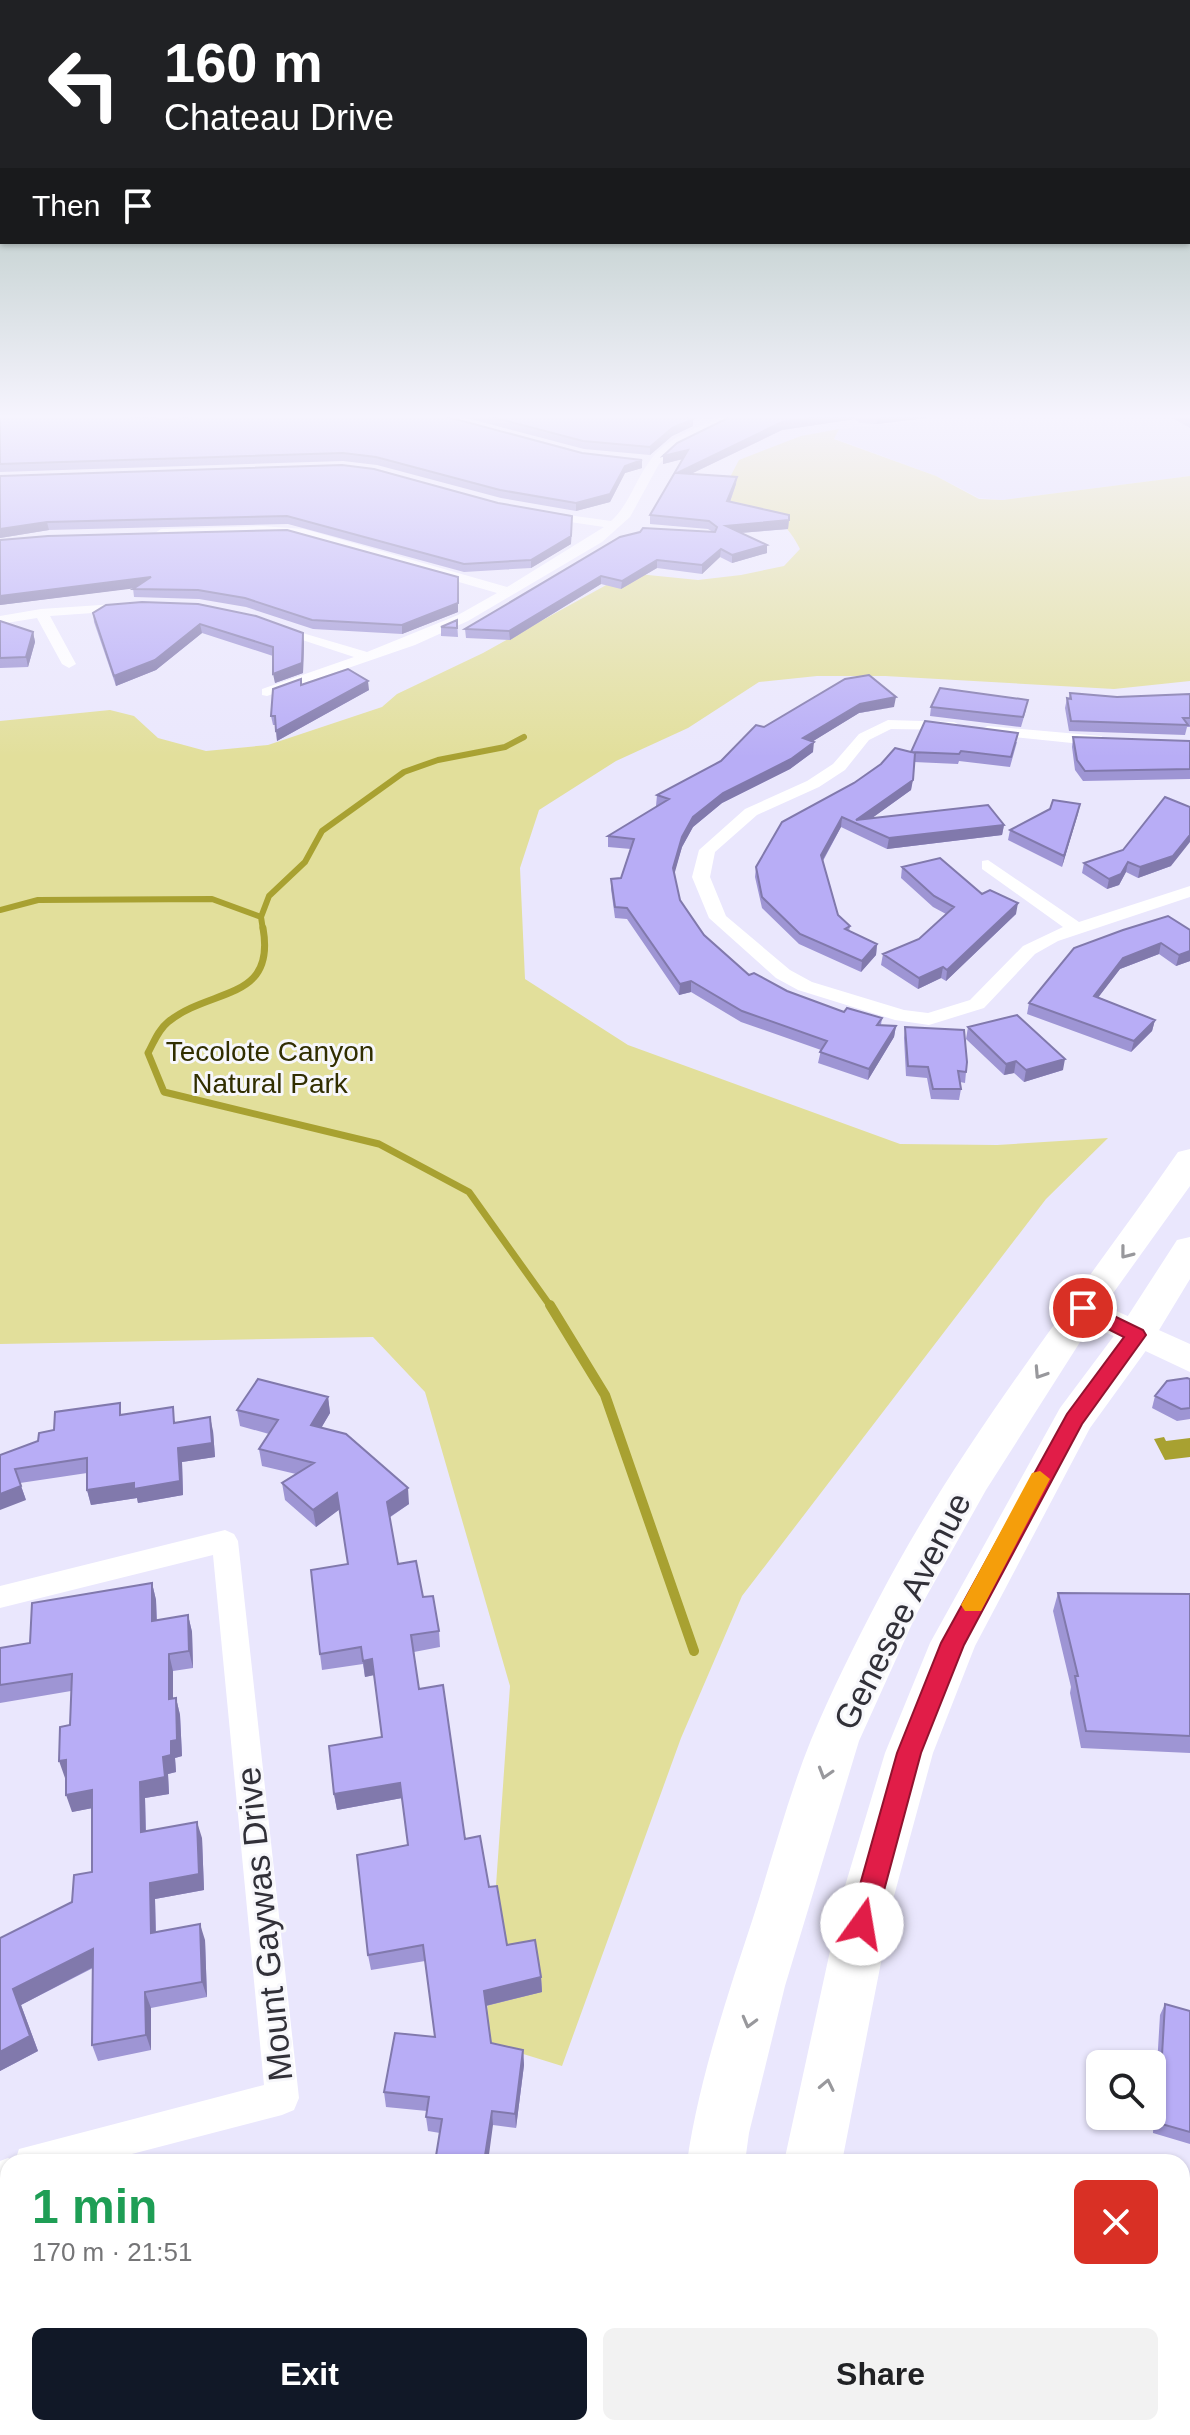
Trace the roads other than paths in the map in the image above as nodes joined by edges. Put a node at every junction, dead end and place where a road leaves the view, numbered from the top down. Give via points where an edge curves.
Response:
1 (614, 530) edge
2 (140, 534) edge
3 (506, 591) junction
4 (151, 606) edge
5 (41, 613) junction
6 (0, 620) edge
7 (258, 620) edge
8 (368, 657) junction
9 (69, 664) dead end
10 (267, 692) dead end
11 (1120, 742) edge
12 (988, 865) dead end
13 (1190, 891) edge
14 (1078, 930) junction
15 (1190, 1160) edge
16 (1190, 1249) edge
17 (1083, 1308) junction
18 (1136, 1335) junction
19 (1190, 1359) edge
20 (0, 1597) edge
21 (63, 2154) edge
22 (717, 2154) edge
23 (815, 2154) edge

1 - 3 street
2 - 3 street via 288,531
3 - 8 street via 463,618
4 - 5 street
5 - 6 street
5 - 9 street
7 - 8 street
8 - 10 street
11 - 14 street via 888,724 864,737 839,767 813,784 751,812 707,850 701,877 718,918 783,974 902,1016 929,1019 977,1004 1029,950
12 - 14 street
13 - 14 street
15 -> 17 main road, Genesee Avenue
16 - 18 main road, Genesee Avenue
17 - 18 street
17 -> 22 main road, Genesee Avenue via 971,1479 904,1595 835,1741 758,1986
18 - 19 street
23 -> 18 main road, Genesee Avenue via 868,1896 909,1753 953,1643 1021,1512 1074,1419
20 - 21 street, Mount Gaywas Drive via 225,1541 282,2098

